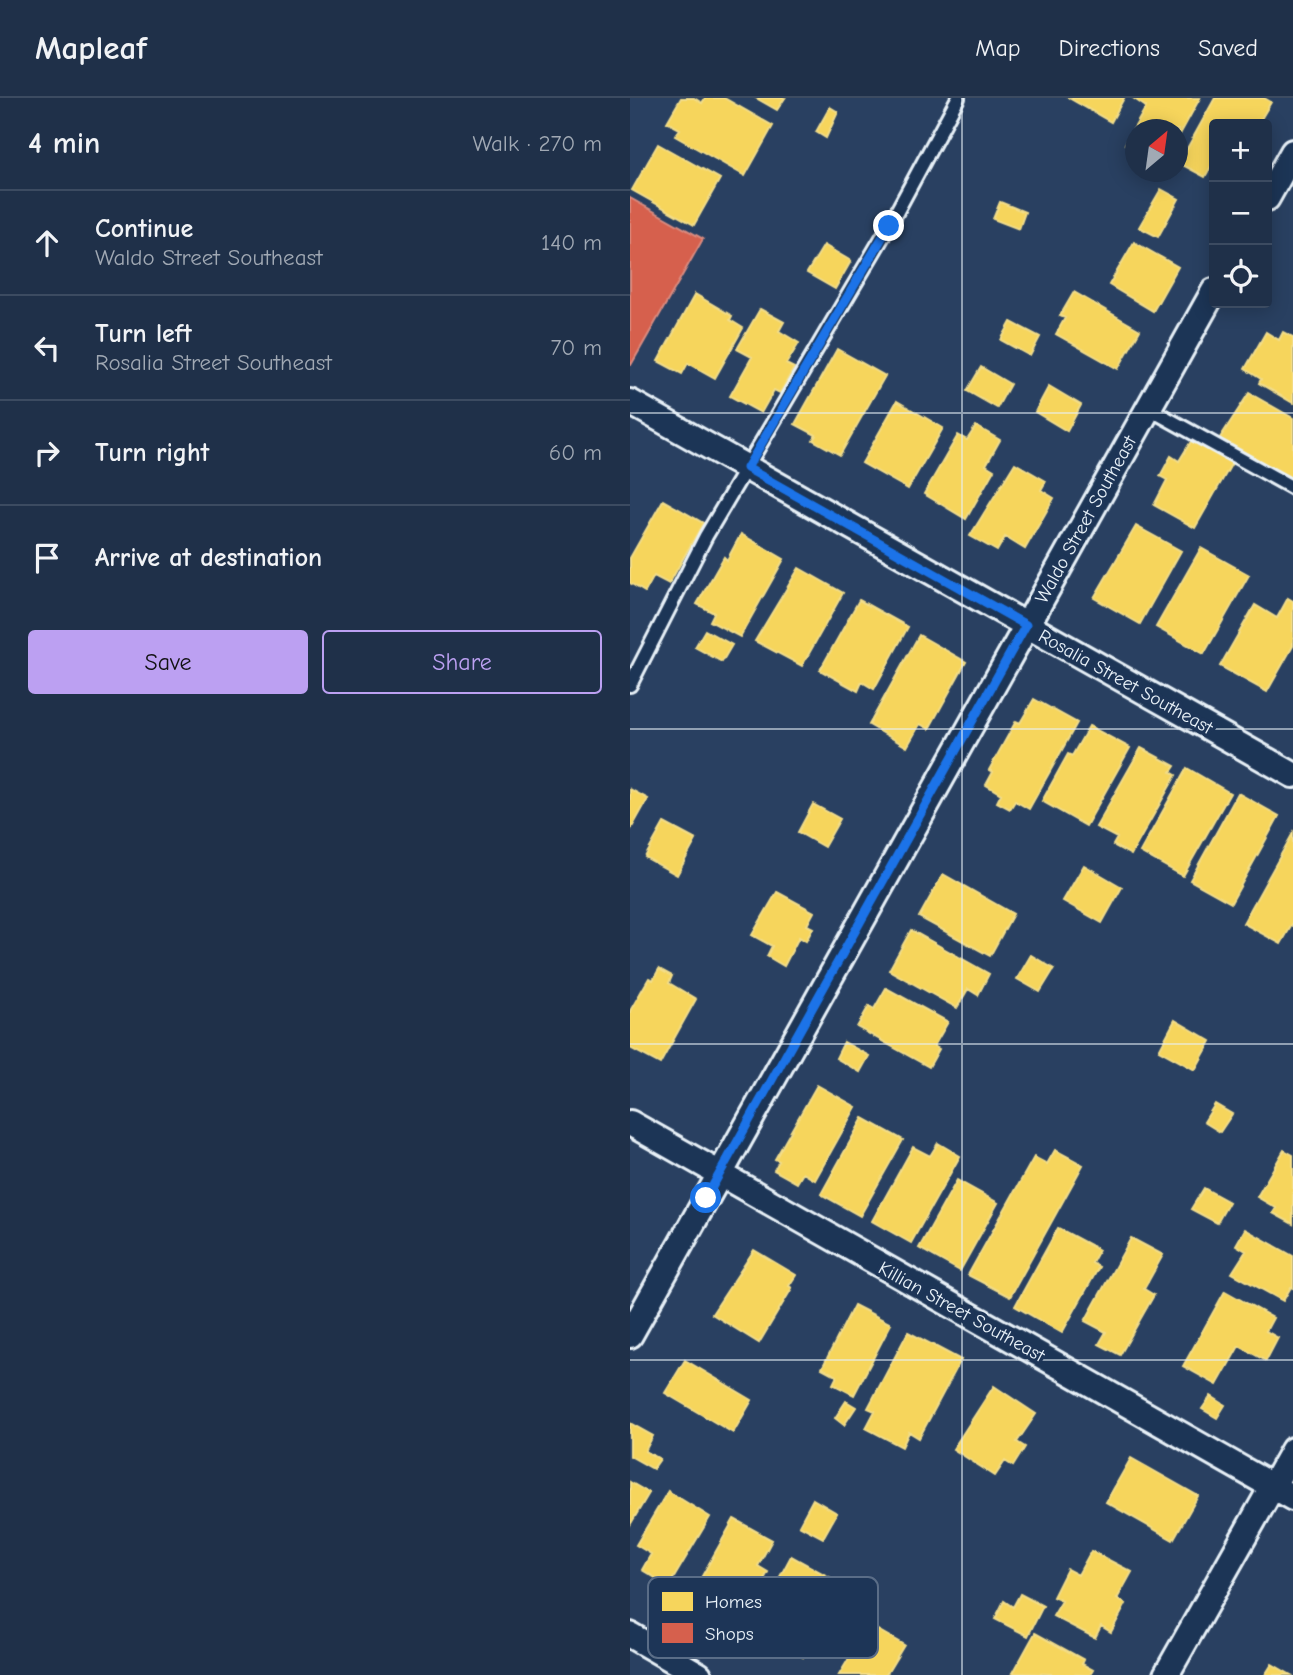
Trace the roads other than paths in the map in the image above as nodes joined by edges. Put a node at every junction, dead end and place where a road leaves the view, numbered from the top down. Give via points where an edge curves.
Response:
1 (958, 98) edge
2 (1293, 152) edge
3 (1272, 189) edge
4 (1209, 300) edge
5 (630, 402) edge
6 (1148, 408) junction
7 (747, 468) junction
8 (1293, 488) edge
9 (1026, 625) junction
10 (630, 685) edge
11 (1293, 775) edge
12 (630, 1123) edge
13 (720, 1174) junction
14 (630, 1335) edge
15 (1293, 1450) edge
16 (1283, 1492) edge
17 (630, 1635) edge
18 (648, 1645) edge
19 (670, 1658) edge
20 (699, 1675) edge
21 (1166, 1675) edge

1 - 7 lane
2 - 3 street
4 - 6 street, Waldo Street Southeast
5 - 7 street, Rosalia Street Southeast
6 - 8 lane
6 - 9 street, Waldo Street Southeast
7 - 9 street, Rosalia Street Southeast
7 - 10 lane via 706,536
9 - 11 street, Rosalia Street Southeast
9 - 13 street, Waldo Street Southeast
12 - 13 street, Killian Street Southeast
13 - 14 street, Waldo Street Southeast
13 - 16 street, Killian Street Southeast
15 - 16 street
16 - 21 street
17 - 18 street
19 - 20 street

